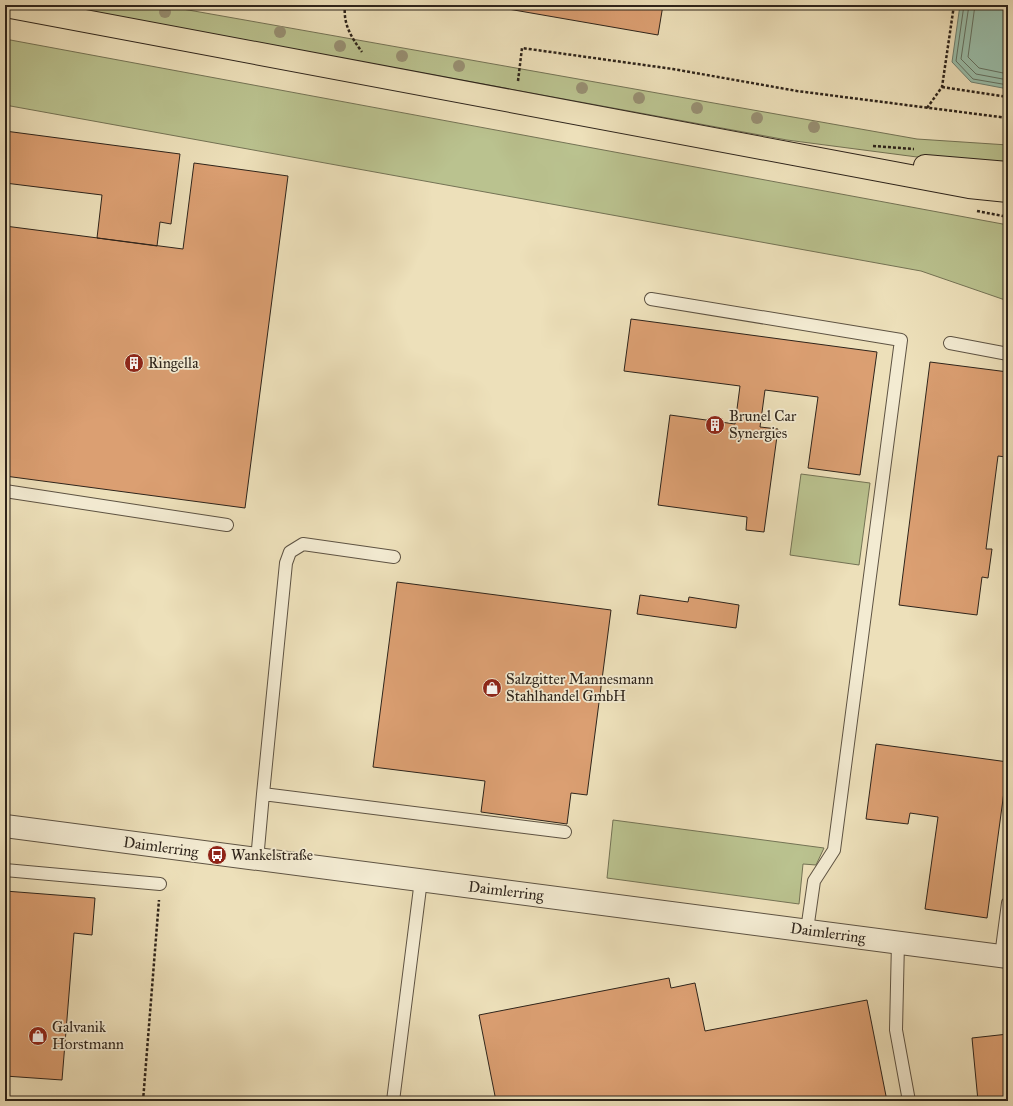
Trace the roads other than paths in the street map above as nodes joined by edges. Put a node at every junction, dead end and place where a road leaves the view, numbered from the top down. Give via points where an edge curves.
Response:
1 (5, 6) edge
2 (822, 159) junction
3 (1008, 173) edge
4 (1008, 191) edge
5 (651, 298) dead end
6 (950, 343) dead end
7 (1008, 354) edge
8 (5, 490) edge
9 (227, 525) dead end
10 (394, 557) dead end
11 (263, 794) junction
12 (5, 826) edge
13 (565, 832) dead end
14 (257, 860) junction
15 (5, 870) edge
16 (421, 880) junction
17 (160, 884) road end
18 (1008, 903) edge
19 (807, 930) junction
20 (898, 942) junction
21 (1004, 957) edge
22 (393, 1101) edge
23 (909, 1101) edge

1 - 2 main road
2 - 3 main road
2 - 4 main road via 969,187
5 - 19 lane via 901,340 834,850 814,881
6 - 7 lane
8 - 9 lane
10 - 11 lane via 303,544 290,552 286,563
11 - 13 lane
11 - 14 lane
12 - 14 street, Daimlerring
14 - 16 street, Daimlerring
15 - 17 lane
16 - 19 street, Daimlerring
16 - 22 lane
18 - 21 lane
19 - 20 street, Daimlerring
20 - 21 street, Daimlerring
20 - 23 lane via 896,1030

